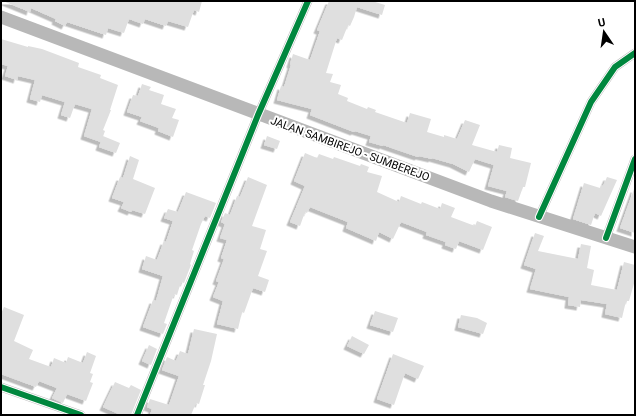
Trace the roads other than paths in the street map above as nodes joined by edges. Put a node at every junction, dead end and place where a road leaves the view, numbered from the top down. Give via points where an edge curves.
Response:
1 (308, 1) edge
2 (1, 18) edge
3 (635, 53) edge
4 (258, 115) junction
5 (635, 159) edge
6 (539, 217) junction
7 (606, 238) junction
8 (635, 247) edge
9 (1, 387) edge
10 (81, 415) edge
11 (137, 415) edge

1 - 4 street
2 - 4 main road, JALAN SAMBIREJO - SUMBEREJO
3 - 6 street via 614,66 591,102
4 - 6 main road, JALAN SAMBIREJO - SUMBEREJO
4 - 11 street
5 - 7 street
6 - 7 main road, JALAN SAMBIREJO - SUMBEREJO
7 - 8 main road, JALAN SAMBIREJO - SUMBEREJO
9 - 10 street

